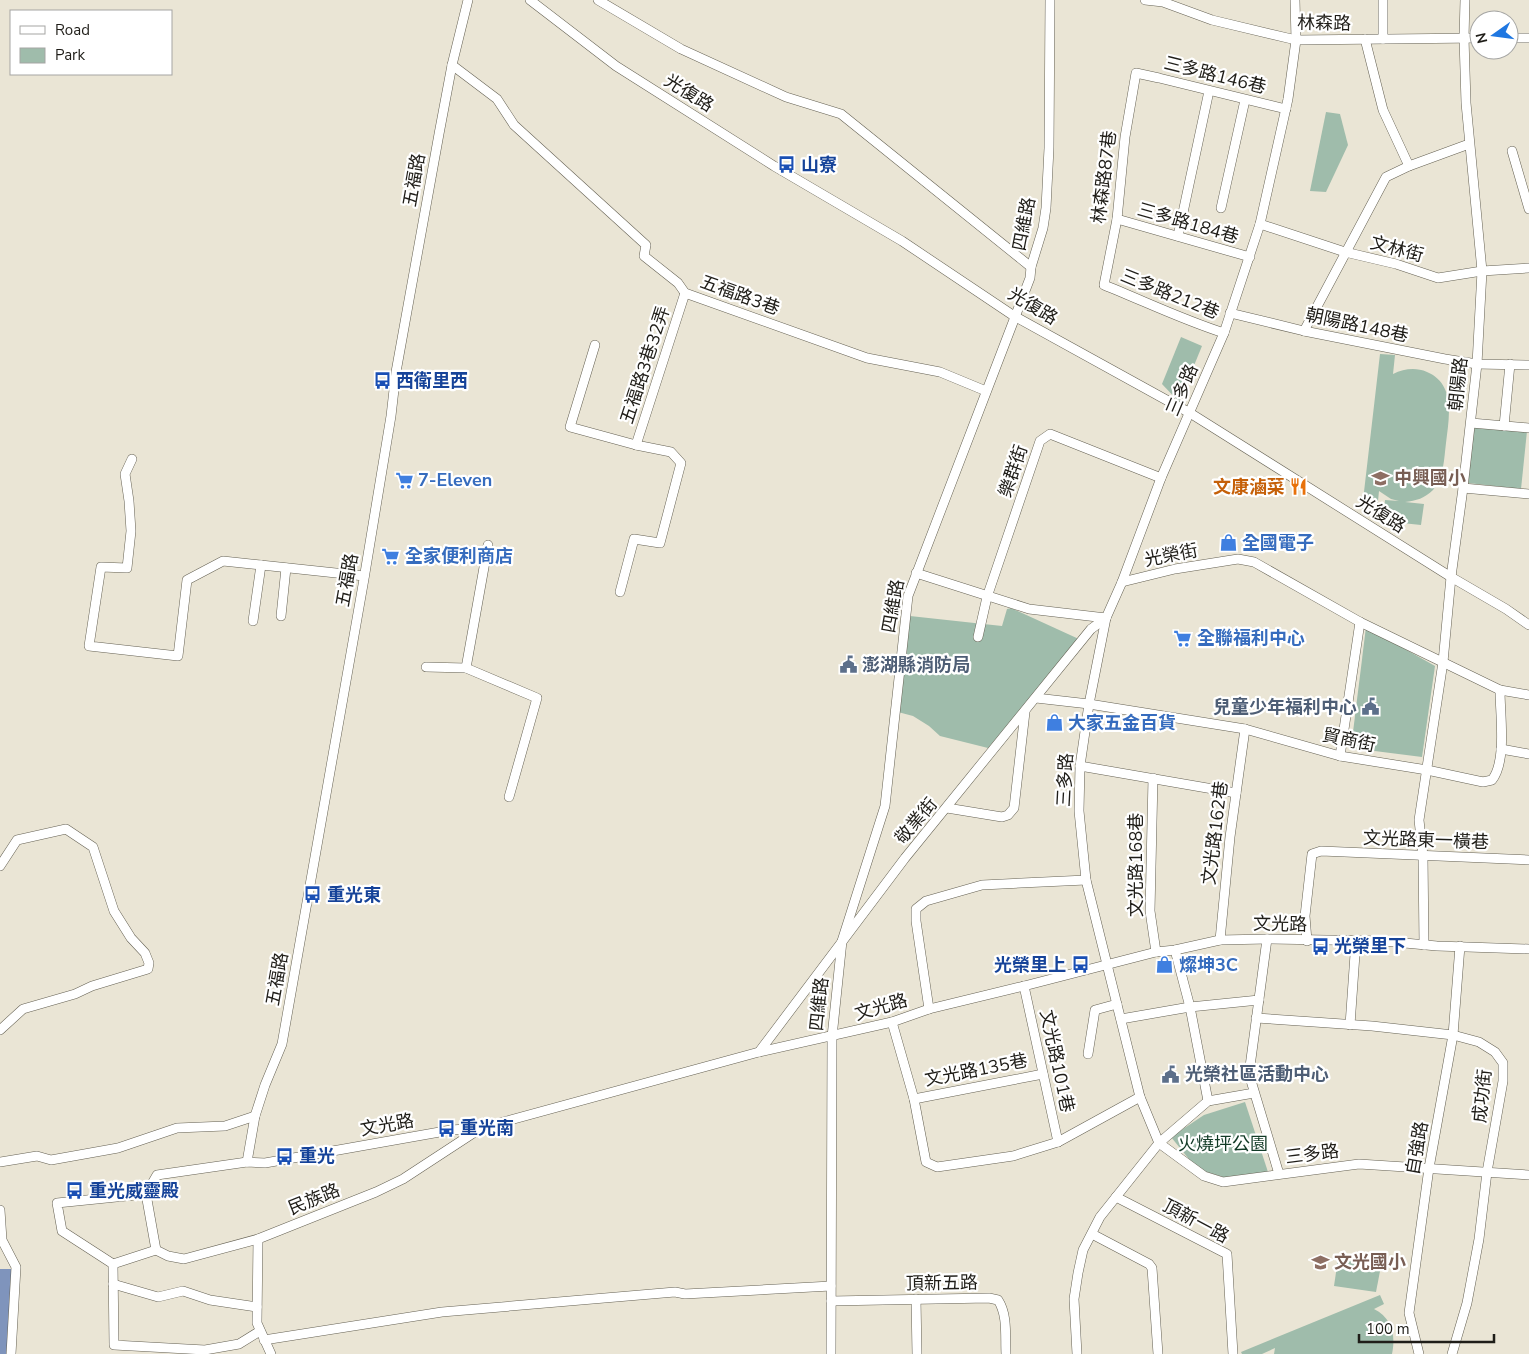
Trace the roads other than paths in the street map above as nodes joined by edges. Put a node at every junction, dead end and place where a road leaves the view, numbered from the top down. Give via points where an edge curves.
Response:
1 (468, 0) edge
2 (530, 0) edge
3 (598, 0) edge
4 (1050, 0) edge
5 (1145, 0) edge
6 (1295, 0) edge
7 (1383, 0) edge
8 (1465, 0) edge
9 (1382, 38) junction
10 (1464, 38) junction
11 (1469, 38) edge
12 (1296, 40) junction
13 (1365, 40) junction
14 (452, 65) junction
15 (1136, 74) joint
16 (1209, 91) junction
17 (1245, 100) junction
18 (1286, 110) junction
19 (1469, 144) junction
20 (1512, 151) dead end
21 (1409, 166) junction
22 (1221, 208) dead end
23 (1529, 209) edge
24 (1117, 219) junction
25 (1260, 224) junction
26 (1178, 236) junction
27 (1345, 252) junction
28 (1250, 257) junction
29 (1032, 267) junction
30 (1529, 268) edge
31 (1482, 271) junction
32 (1104, 285) joint
33 (685, 293) junction
34 (1230, 313) junction
35 (1014, 316) junction
36 (1304, 331) junction
37 (1224, 334) junction
38 (595, 345) dead end
39 (1477, 364) junction
40 (1510, 364) junction
41 (1529, 365) edge
42 (986, 391) junction
43 (1190, 413) junction
44 (1470, 423) junction
45 (1504, 426) junction
46 (1529, 428) edge
47 (636, 445) junction
48 (132, 459) dead end
49 (1162, 478) junction
50 (1463, 488) junction
51 (1527, 494) edge
52 (488, 545) dead end
53 (260, 565) junction
54 (286, 568) junction
55 (916, 573) junction
56 (364, 576) junction
57 (1451, 577) junction
58 (1122, 582) junction
59 (620, 592) dead end
60 (987, 597) junction
61 (281, 616) dead end
62 (1106, 618) junction
63 (253, 621) dead end
64 (1360, 622) junction
65 (1529, 625) edge
66 (978, 637) dead end
67 (1443, 662) junction
68 (426, 667) dead end
69 (466, 668) junction
70 (1500, 690) junction
71 (1529, 695) edge
72 (1036, 698) junction
73 (1089, 704) junction
74 (1025, 711) junction
75 (1245, 729) junction
76 (1501, 749) junction
77 (1529, 754) edge
78 (1340, 756) junction
79 (1080, 766) junction
80 (1427, 770) junction
81 (1152, 778) junction
82 (1236, 793) junction
83 (509, 797) dead end
84 (947, 808) junction
85 (1422, 856) junction
86 (1529, 860) edge
87 (0, 866) edge
88 (1086, 880) junction
89 (1267, 939) junction
90 (1220, 940) junction
91 (1356, 940) junction
92 (842, 941) junction
93 (1307, 941) junction
94 (1424, 945) junction
95 (1460, 946) junction
96 (1175, 950) junction
97 (1529, 950) edge
98 (1156, 952) junction
99 (1106, 964) junction
100 (1024, 986) junction
101 (1259, 1000) junction
102 (1117, 1004) junction
103 (1190, 1007) junction
104 (929, 1009) junction
105 (1256, 1018) junction
106 (1121, 1019) junction
107 (892, 1022) junction
108 (1350, 1025) junction
109 (0, 1030) edge
110 (1453, 1035) junction
111 (832, 1037) junction
112 (759, 1052) junction
113 (1088, 1054) dead end
114 (1044, 1074) junction
115 (1254, 1093) junction
116 (1140, 1096) junction
117 (914, 1099) junction
118 (1208, 1101) junction
119 (255, 1116) junction
120 (481, 1128) junction
121 (1058, 1142) junction
122 (1159, 1143) junction
123 (0, 1162) edge
124 (247, 1162) junction
125 (1429, 1168) junction
126 (1487, 1172) junction
127 (1279, 1174) junction
128 (1529, 1175) edge
129 (146, 1194) junction
130 (1116, 1197) junction
131 (0, 1210) edge
132 (1092, 1234) junction
133 (258, 1239) junction
134 (156, 1250) junction
135 (113, 1264) junction
136 (113, 1284) junction
137 (831, 1286) junction
138 (916, 1299) junction
139 (831, 1300) junction
140 (257, 1307) junction
141 (262, 1336) junction
142 (10, 1354) edge
143 (271, 1354) edge
144 (831, 1354) edge
145 (917, 1354) edge
146 (1006, 1354) edge
147 (1077, 1354) edge
148 (1158, 1354) edge
149 (1233, 1354) edge
150 (1418, 1354) edge
151 (1452, 1354) edge

1 - 14 street, 五福路
2 - 35 street, 光復路 via 616,66 774,166 902,241
3 - 29 street via 681,49 786,97 841,114
4 - 29 street, 四維路 via 1046,208 1044,228
5 - 12 street, 林森路 via 1163,2 1212,20
6 - 12 street, 三多路
7 - 9 street
8 - 10 street, 朝陽路
9 - 10 street, 林森路
9 - 13 street, 林森路
10 - 11 street, 林森路
10 - 19 street, 朝陽路
12 - 13 street, 林森路
12 - 18 street, 三多路
13 - 21 street via 1383,110
14 - 33 street, 五福路3巷 via 497,99 514,125 646,245 644,256 678,283
14 - 56 street, 五福路 via 396,372
15 - 16 street, 三多路146巷
15 - 24 street, 林森路87巷 via 1125,137
16 - 17 street, 三多路146巷
16 - 26 street
17 - 18 street, 三多路146巷
17 - 22 street
18 - 25 street, 三多路
19 - 21 street
19 - 31 street, 朝陽路
20 - 23 street
21 - 27 street via 1386,177
24 - 26 street, 三多路184巷
24 - 32 street, 林森路87巷
25 - 27 street, 文林街
25 - 28 street, 三多路
26 - 28 street, 三多路184巷
27 - 31 street, 文林街 via 1438,278
27 - 36 street
28 - 34 street, 三多路
29 - 35 street, 四維路
30 - 31 street, 文林街
31 - 39 street, 朝陽路
32 - 37 street, 三多路212巷
33 - 42 street, 五福路3巷 via 867,358 940,372
33 - 47 street, 五福路3巷32弄
34 - 36 street, 朝陽路148巷
34 - 37 street, 三多路
35 - 42 street, 四維路
35 - 43 street, 光復路
36 - 39 street, 朝陽路148巷
37 - 43 street, 三多路
38 - 47 street via 570,427
39 - 40 street, 朝陽路148巷
39 - 44 street, 朝陽路
40 - 41 street, 朝陽路148巷
40 - 45 street
42 - 55 street, 四維路
43 - 49 street, 三多路
43 - 57 street, 光復路
44 - 45 street
44 - 50 street, 朝陽路
45 - 46 street
47 - 59 street, 五福路3巷32弄 via 671,452 681,463 660,543 634,540
48 - 53 street via 125,474 131,531 127,568 101,567 89,646 178,656 187,580 223,561
49 - 58 street, 三多路
49 - 60 street, 樂群街 via 1050,434 1040,440
50 - 51 street
50 - 57 street, 朝陽路
52 - 69 street
53 - 54 street
53 - 63 street
54 - 56 street
54 - 61 street
55 - 60 street
55 - 92 street, 四維路 via 908,596 885,806
56 - 119 street, 五福路 via 282,1044
57 - 65 street, 光復路
57 - 67 street, 朝陽路
58 - 62 street, 三多路
58 - 64 street, 光榮街 via 1238,559 1254,562
60 - 62 street via 1029,609
60 - 66 street, 樂群街
62 - 72 street, 敬業街 via 1091,629
62 - 73 street, 三多路
64 - 67 street, 光榮街
64 - 78 street
67 - 70 street, 光榮街
67 - 80 street, 朝陽路
68 - 69 street
69 - 83 street via 537,698
70 - 71 street, 光榮街
70 - 76 street
72 - 73 street, 貿商街
72 - 74 street, 敬業街
73 - 75 street, 貿商街
73 - 79 street, 三多路
74 - 84 street, 敬業街
74 - 84 street via 1012,812 1002,817
75 - 78 street, 貿商街
75 - 82 street, 文光路162巷
76 - 77 street
76 - 80 street, 貿商街 via 1492,780 1483,782
78 - 80 street, 貿商街
79 - 81 street
79 - 88 street, 三多路 via 1079,811
80 - 85 street via 1419,820
81 - 82 street
81 - 98 street, 文光路168巷 via 1150,911
82 - 90 street, 文光路162巷
84 - 92 street, 敬業街
85 - 86 street, 文光路東一橫巷
85 - 93 street, 文光路東一橫巷 via 1321,851 1312,854 1305,916
85 - 94 street
87 - 109 street via 17,840 66,830 93,847 114,911 149,963 148,969 22,1009
88 - 99 street, 三多路
88 - 104 street via 982,885 926,901 916,909
89 - 90 street, 文光路
89 - 93 street, 文光路
89 - 101 street
90 - 96 street, 文光路
91 - 93 street, 文光路
91 - 94 street, 文光路
91 - 108 street
92 - 111 street, 四維路
92 - 112 street, 敬業街
94 - 95 street, 文光路
95 - 97 street, 文光路
95 - 110 street, 自強路
96 - 98 street, 文光路
96 - 103 street
98 - 99 street, 文光路
99 - 100 street, 文光路
99 - 102 street, 三多路
100 - 104 street, 文光路
100 - 114 street, 文光路101巷
101 - 103 street
101 - 105 street
102 - 106 street, 三多路
102 - 113 street via 1095,1010
103 - 106 street
103 - 118 street
104 - 107 street, 文光路
105 - 108 street, 成功街
105 - 115 street via 1249,1074
106 - 116 street, 三多路
107 - 111 street, 文光路
107 - 117 street, 文光路135巷
108 - 110 street, 成功街
110 - 125 street, 自強路
110 - 126 street, 成功街 via 1479,1042 1495,1052 1502,1063 1503,1081
111 - 112 street, 文光路
111 - 137 street, 四維路
112 - 120 street, 文光路
114 - 117 street, 文光路135巷
114 - 121 street, 文光路101巷
115 - 118 street
115 - 127 street
116 - 121 street
116 - 122 street, 三多路
117 - 121 street, 文光路135巷 via 926,1162 937,1167 1013,1156
118 - 122 street
119 - 123 street via 225,1126 176,1128 118,1148 51,1160 37,1156
119 - 124 street, 五福路
120 - 124 street, 文光路 via 451,1130 264,1163
120 - 133 street, 民族路 via 376,1192
122 - 127 street, 三多路 via 1204,1176 1223,1182
122 - 130 street
124 - 129 street, 文光路 via 157,1175
125 - 126 street, 三多路
125 - 127 street, 三多路 via 1359,1164
125 - 150 street, 自強路 via 1409,1314
126 - 128 street, 三多路
126 - 151 street, 成功街 via 1467,1302
129 - 134 street
129 - 135 street via 56,1203 62,1230
130 - 132 street via 1100,1217
130 - 149 street, 頂新一路 via 1227,1254
131 - 142 street via 2,1240 16,1267
132 - 147 street via 1083,1250 1074,1299
132 - 148 street via 1152,1268
133 - 134 street, 民族路 via 184,1259
133 - 140 street
134 - 135 street
135 - 136 street
136 - 140 street via 158,1297 183,1291 210,1300
136 - 141 street via 114,1345 204,1350
137 - 139 street, 四維路
137 - 141 street via 676,1292 442,1312
138 - 139 street, 頂新五路
138 - 145 street
138 - 146 street, 頂新五路 via 998,1300 1004,1314
139 - 144 street, 四維路
140 - 141 street via 257,1323
141 - 143 street

